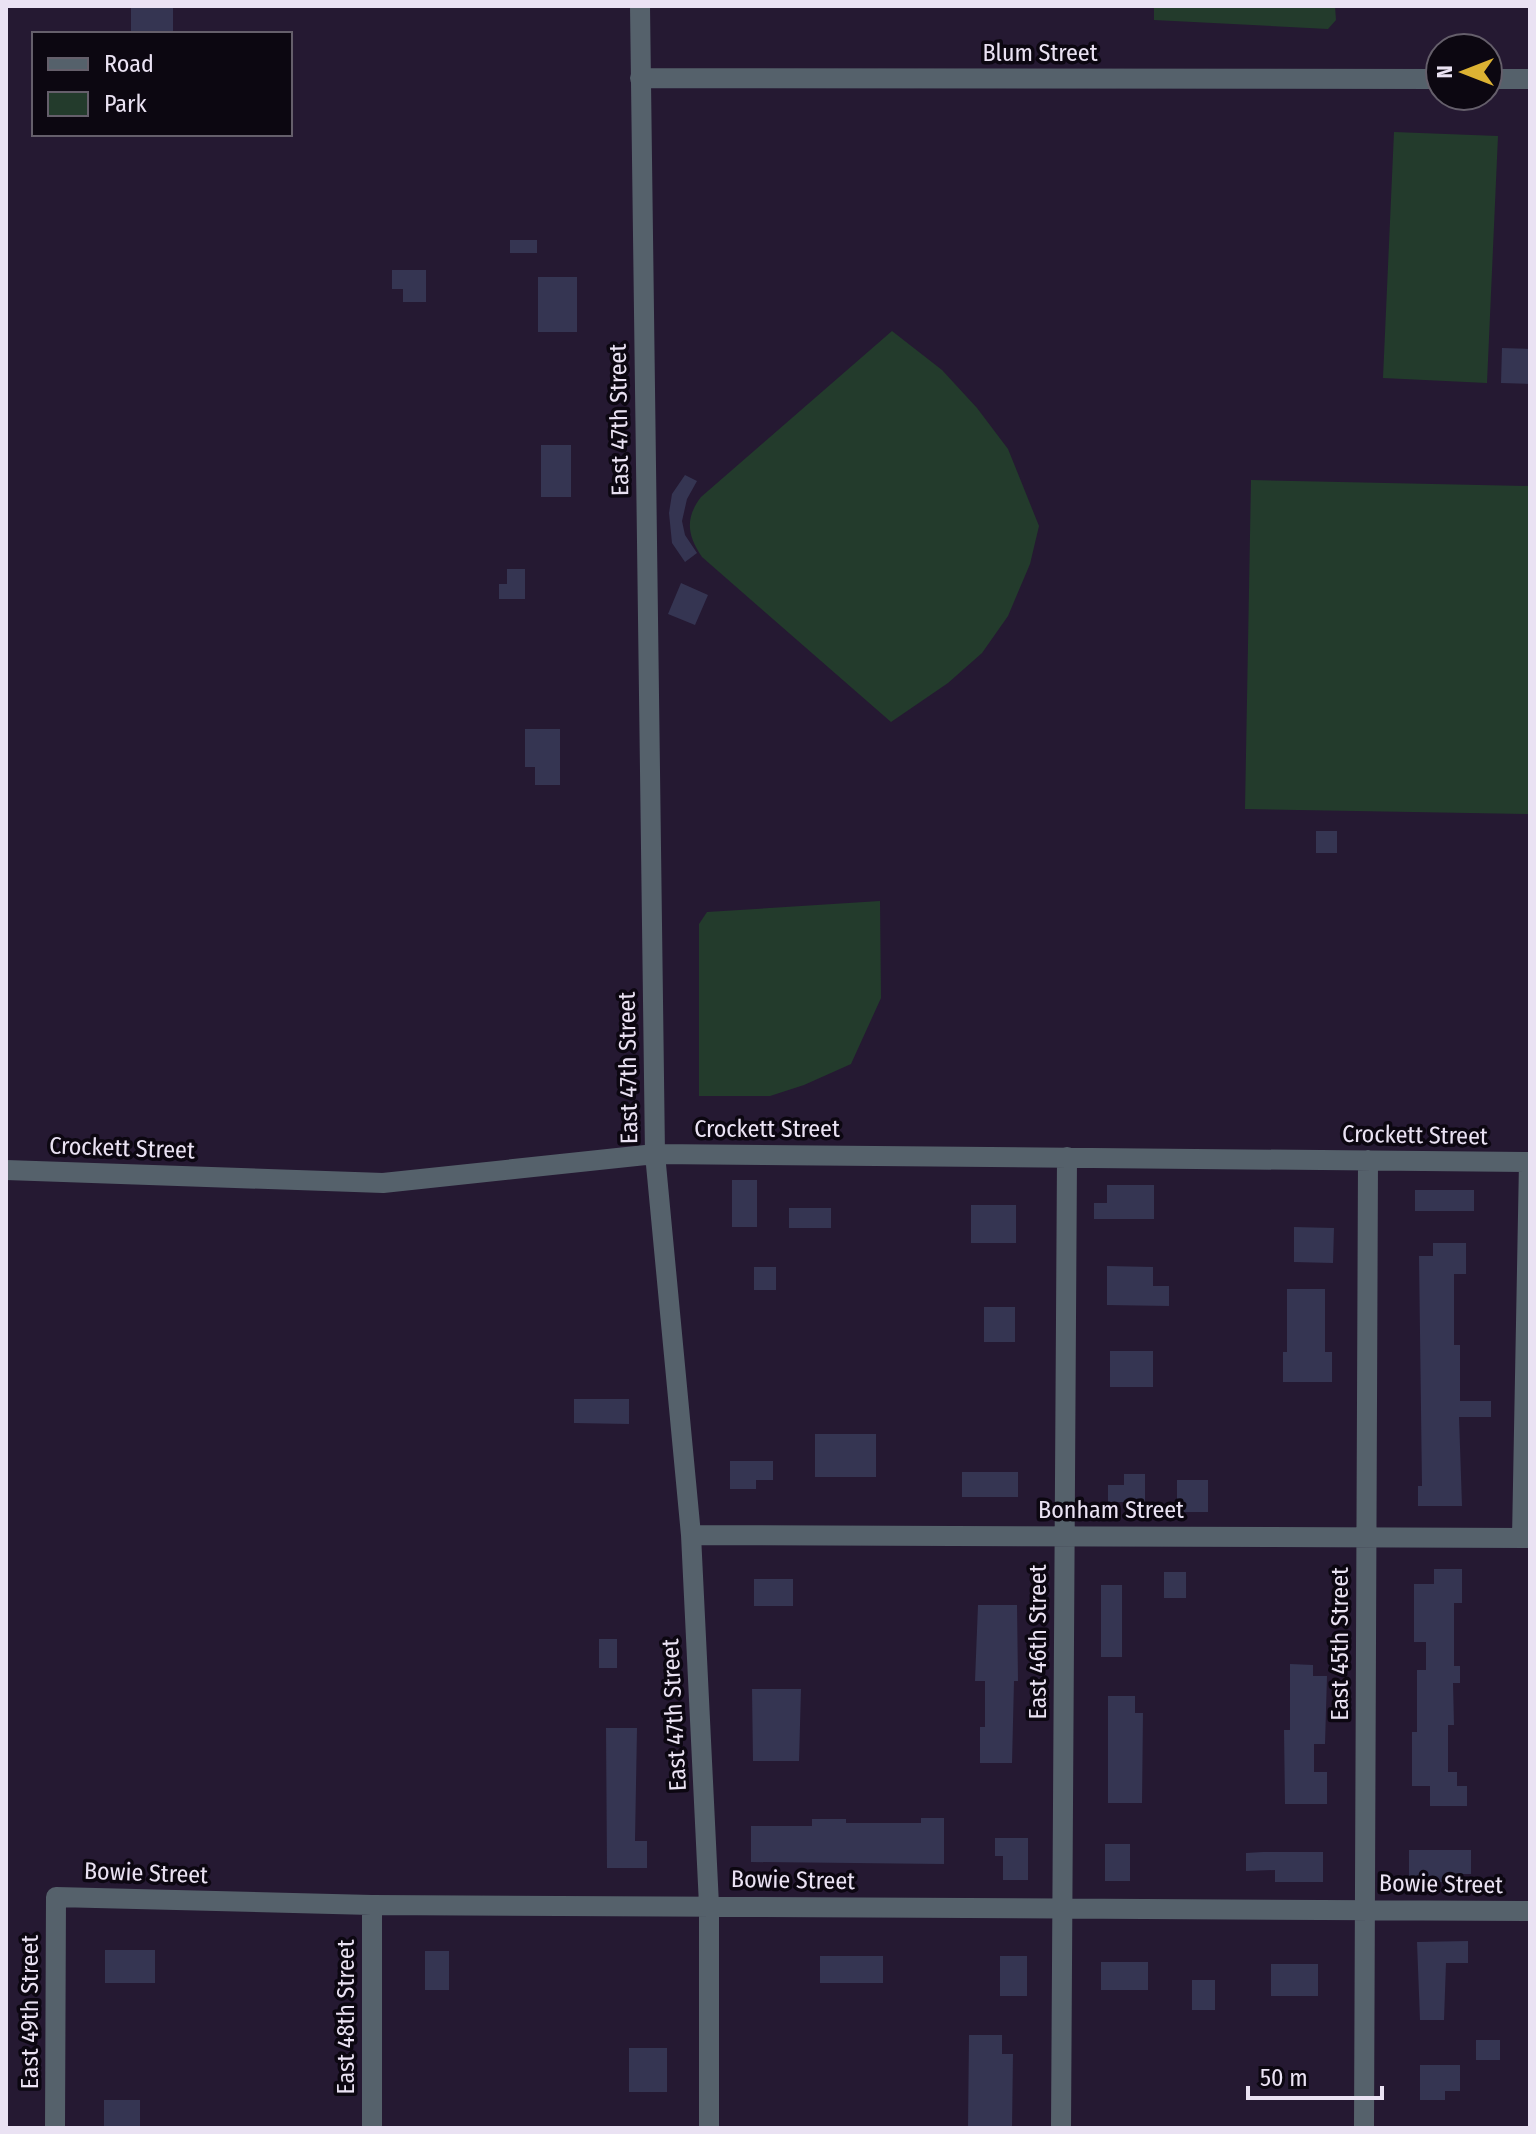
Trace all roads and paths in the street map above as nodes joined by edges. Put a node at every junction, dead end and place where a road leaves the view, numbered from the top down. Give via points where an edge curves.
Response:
1 (640, 6) edge
2 (640, 78) junction
3 (1424, 79) edge
4 (1504, 79) edge
5 (1530, 79) edge
6 (655, 1154) junction
7 (1067, 1157) junction
8 (1368, 1160) junction
9 (1530, 1162) edge
10 (6, 1170) edge
11 (691, 1535) junction
12 (1064, 1536) junction
13 (1366, 1537) junction
14 (1526, 1538) edge
15 (56, 1897) joint
16 (372, 1905) junction
17 (709, 1905) junction
18 (1063, 1909) junction
19 (1365, 1909) junction
20 (1530, 1911) edge
21 (55, 2128) edge
22 (372, 2128) edge
23 (709, 2128) edge
24 (1061, 2128) edge
25 (1364, 2128) edge

1 - 2 street, East 47th Street
2 - 3 street, Blum Street
2 - 6 street, East 47th Street
4 - 5 street
6 - 7 street, Crockett Street
6 - 10 street, Crockett Street via 383,1183
6 - 11 street, East 47th Street
7 - 8 street, Crockett Street
7 - 12 street, East 46th Street
8 - 9 street, Crockett Street
8 - 13 street, East 45th Street
9 - 14 street
11 - 12 street, Bonham Street
11 - 17 street, East 47th Street
12 - 13 street, Bonham Street
12 - 18 street, East 46th Street
13 - 14 street, Bonham Street
13 - 19 street, East 45th Street
15 - 16 street, Bowie Street
15 - 21 street, East 49th Street
16 - 17 street, Bowie Street
16 - 22 street, East 48th Street
17 - 18 street, Bowie Street
17 - 23 street, East 47th Street
18 - 19 street, Bowie Street
18 - 24 street, East 46th Street
19 - 20 street, Bowie Street
19 - 25 street, East 45th Street

